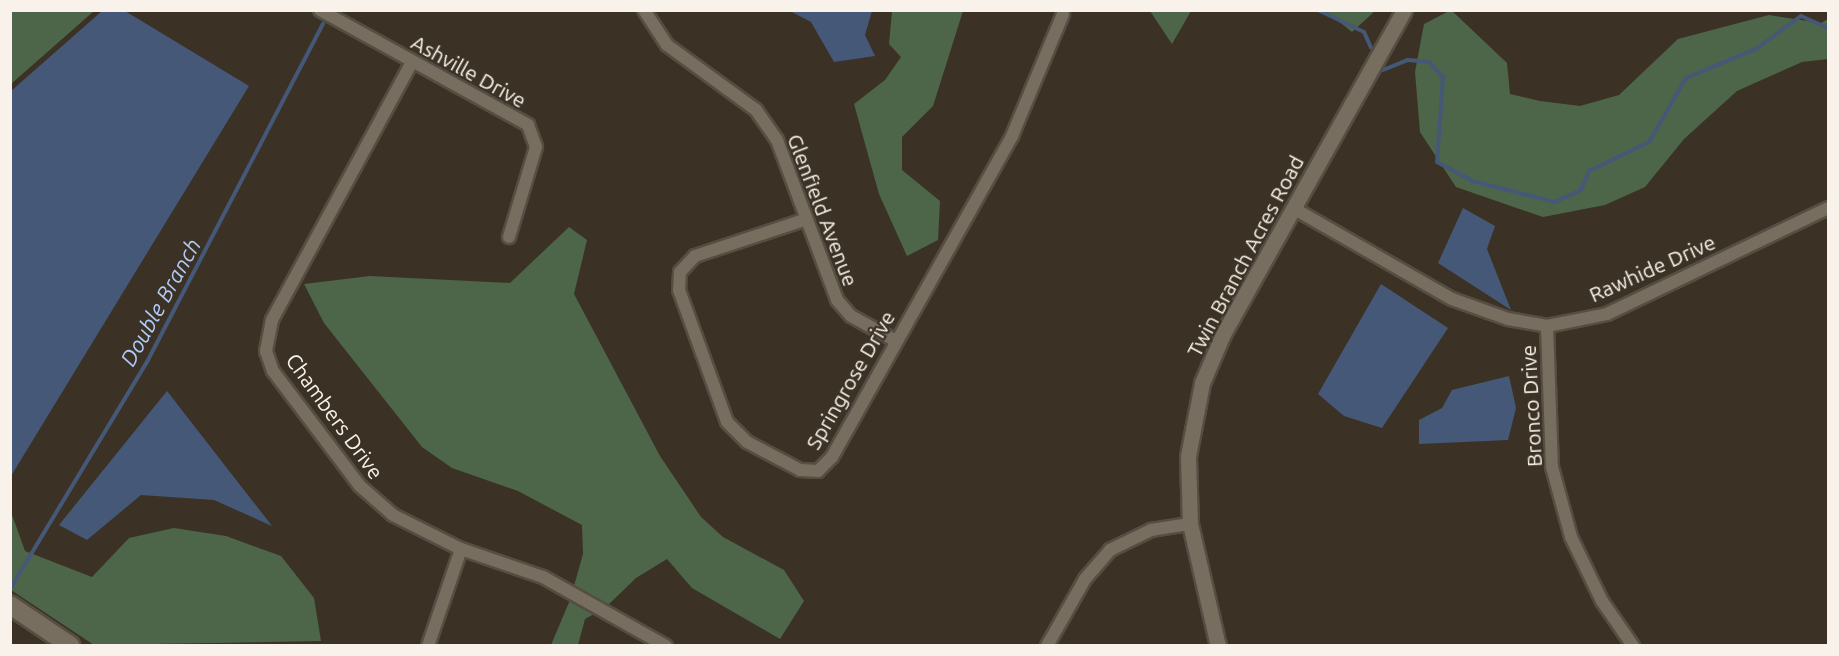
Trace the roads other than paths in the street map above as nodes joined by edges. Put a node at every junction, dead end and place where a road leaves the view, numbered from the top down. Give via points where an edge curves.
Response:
1 (320, 10) edge
2 (644, 10) edge
3 (1404, 10) edge
4 (1063, 14) dead end
5 (412, 62) junction
6 (1293, 208) junction
7 (1828, 208) edge
8 (804, 220) junction
9 (509, 237) dead end
10 (1547, 326) junction
11 (896, 341) junction
12 (1190, 524) junction
13 (461, 549) junction
14 (10, 605) edge
15 (71, 645) edge
16 (428, 645) edge
17 (666, 645) edge
18 (1047, 645) edge
19 (1218, 645) edge
20 (1633, 645) edge

1 - 5 street, Ashville Drive
2 - 8 street, Glenfield Avenue via 667,45 756,110 777,140
3 - 6 street, Twin Branch Acres Road
4 - 11 street, Springrose Drive via 1012,136
5 - 9 street, Ashville Drive via 502,109 535,135
5 - 13 street, Chambers Drive via 272,320 266,351 273,371 370,497 406,524
6 - 10 street, Rawhide Drive via 1452,298 1508,319
6 - 12 street, Twin Branch Acres Road via 1223,334 1202,383 1188,456
7 - 10 street, Rawhide Drive via 1607,314
8 - 11 street, Glenfield Avenue via 837,300 851,316
8 - 11 street, Springrose Drive via 695,256 680,272 679,290 727,422 747,442 800,470 818,471 832,457
10 - 20 street, Bronco Drive via 1552,467 1563,507 1602,601
12 - 18 street via 1151,530 1110,550 1085,579
12 - 19 street, Twin Branch Acres Road
13 - 16 street
13 - 17 street, Chambers Drive via 543,577
14 - 15 main road

